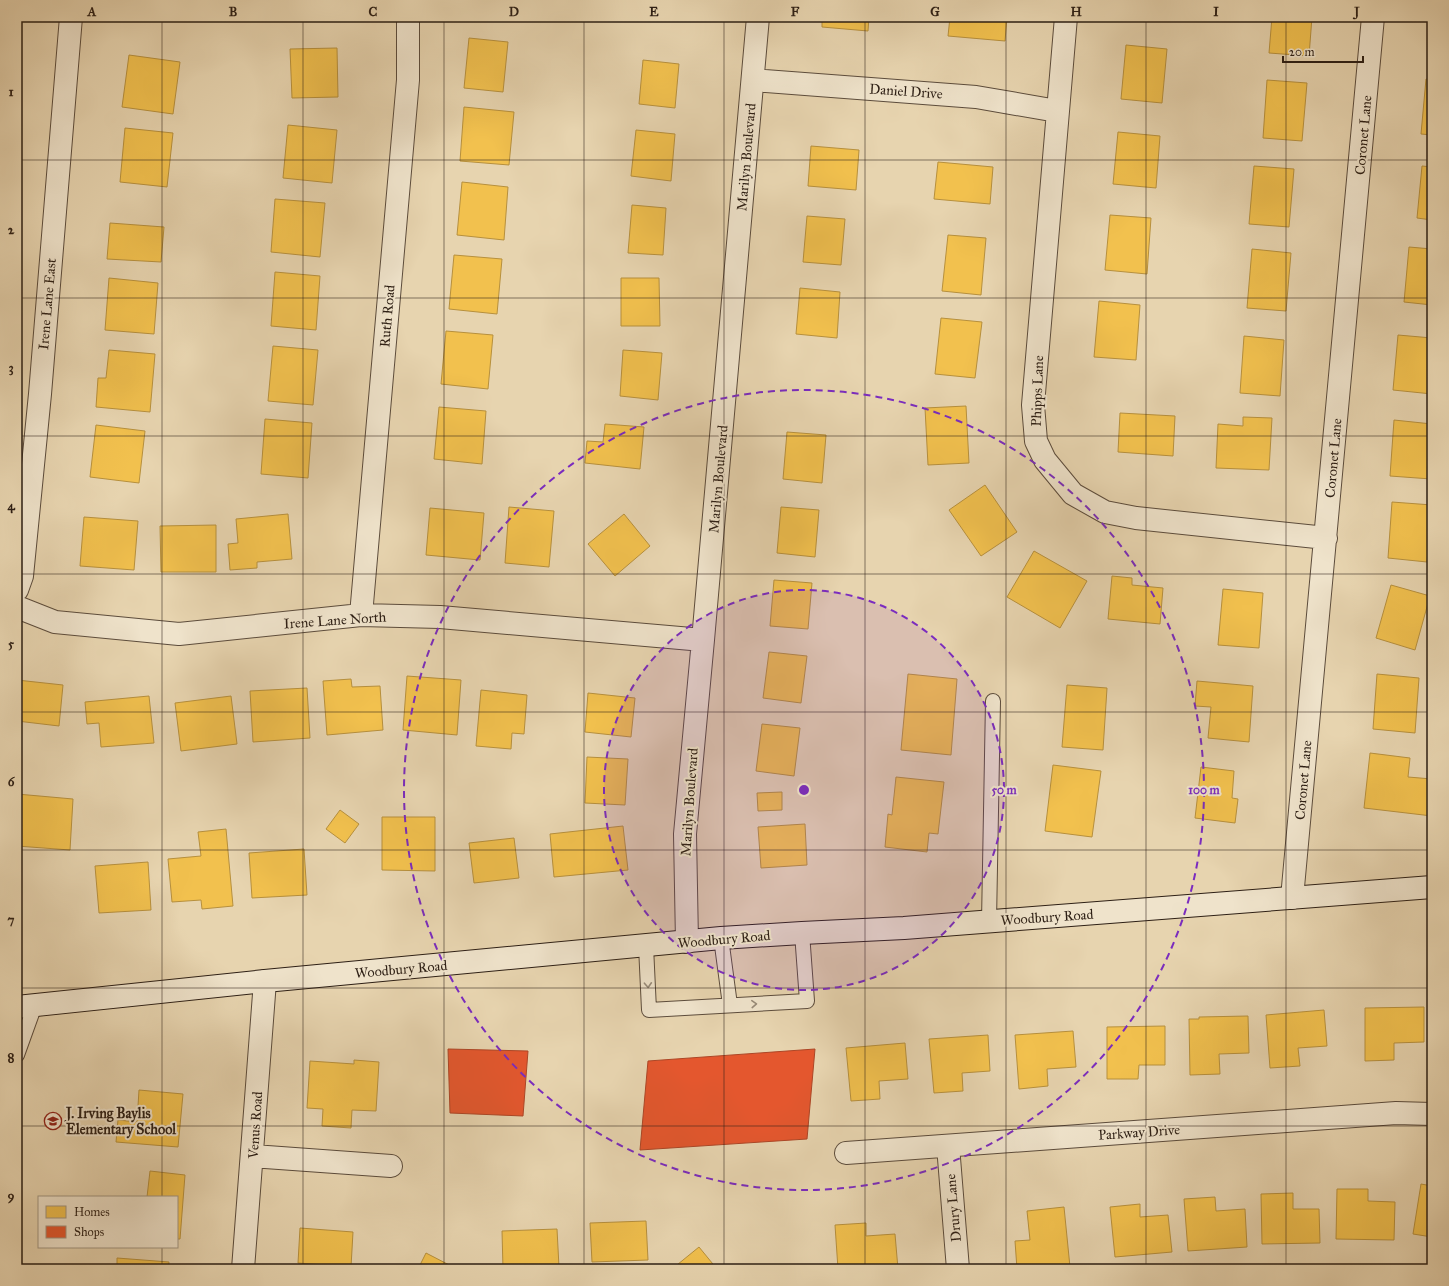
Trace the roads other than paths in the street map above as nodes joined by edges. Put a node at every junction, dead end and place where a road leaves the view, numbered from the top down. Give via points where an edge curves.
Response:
1 (71, 17) edge
2 (408, 17) edge
3 (758, 17) edge
4 (1066, 17) edge
5 (1373, 17) edge
6 (753, 80) junction
7 (1057, 111) junction
8 (1326, 538) junction
9 (17, 590) edge
10 (17, 607) edge
11 (361, 615) junction
12 (703, 640) junction
13 (993, 701) dead end
14 (1432, 887) edge
15 (1292, 898) junction
16 (989, 922) junction
17 (802, 933) junction
18 (721, 938) junction
19 (687, 942) junction
20 (646, 946) junction
21 (265, 981) junction
22 (730, 1005) junction
23 (26, 1006) edge
24 (17, 1055) edge
25 (1432, 1114) edge
26 (948, 1146) junction
27 (846, 1153) dead end
28 (252, 1156) junction
29 (391, 1166) dead end
30 (243, 1269) edge
31 (958, 1269) edge

1 - 9 street, Irene Lane East via 40,394 22,576
2 - 11 street, Ruth Road via 408,80
3 - 6 street, Marilyn Boulevard
4 - 7 street, Phipps Lane
5 - 8 street, Coronet Lane
6 - 7 street, Daniel Drive via 976,97
6 - 12 street, Marilyn Boulevard
7 - 8 street, Phipps Lane via 1033,405 1036,441 1045,460 1073,494 1105,512 1136,518
8 - 15 street, Coronet Lane
10 - 11 street, Irene Lane North via 55,622 179,634
11 - 12 street, Irene Lane North via 440,617
12 - 19 street, Marilyn Boulevard via 684,834
13 - 16 lane
14 - 15 street, Woodbury Road
15 - 16 street, Woodbury Road
16 - 17 street, Woodbury Road
17 - 18 street, Woodbury Road
22 -> 17 lane via 807,1001
18 - 19 street, Woodbury Road
18 - 22 lane
19 - 20 street, Woodbury Road
20 - 21 street, Woodbury Road
20 -> 22 lane via 649,1010
21 - 23 street, Woodbury Road
21 - 28 street, Venus Road
23 - 24 lane
25 - 26 street, Parkway Drive via 1396,1113
26 - 27 street, Parkway Drive
26 - 31 street, Drury Lane
28 - 29 street
28 - 30 street, Venus Road

